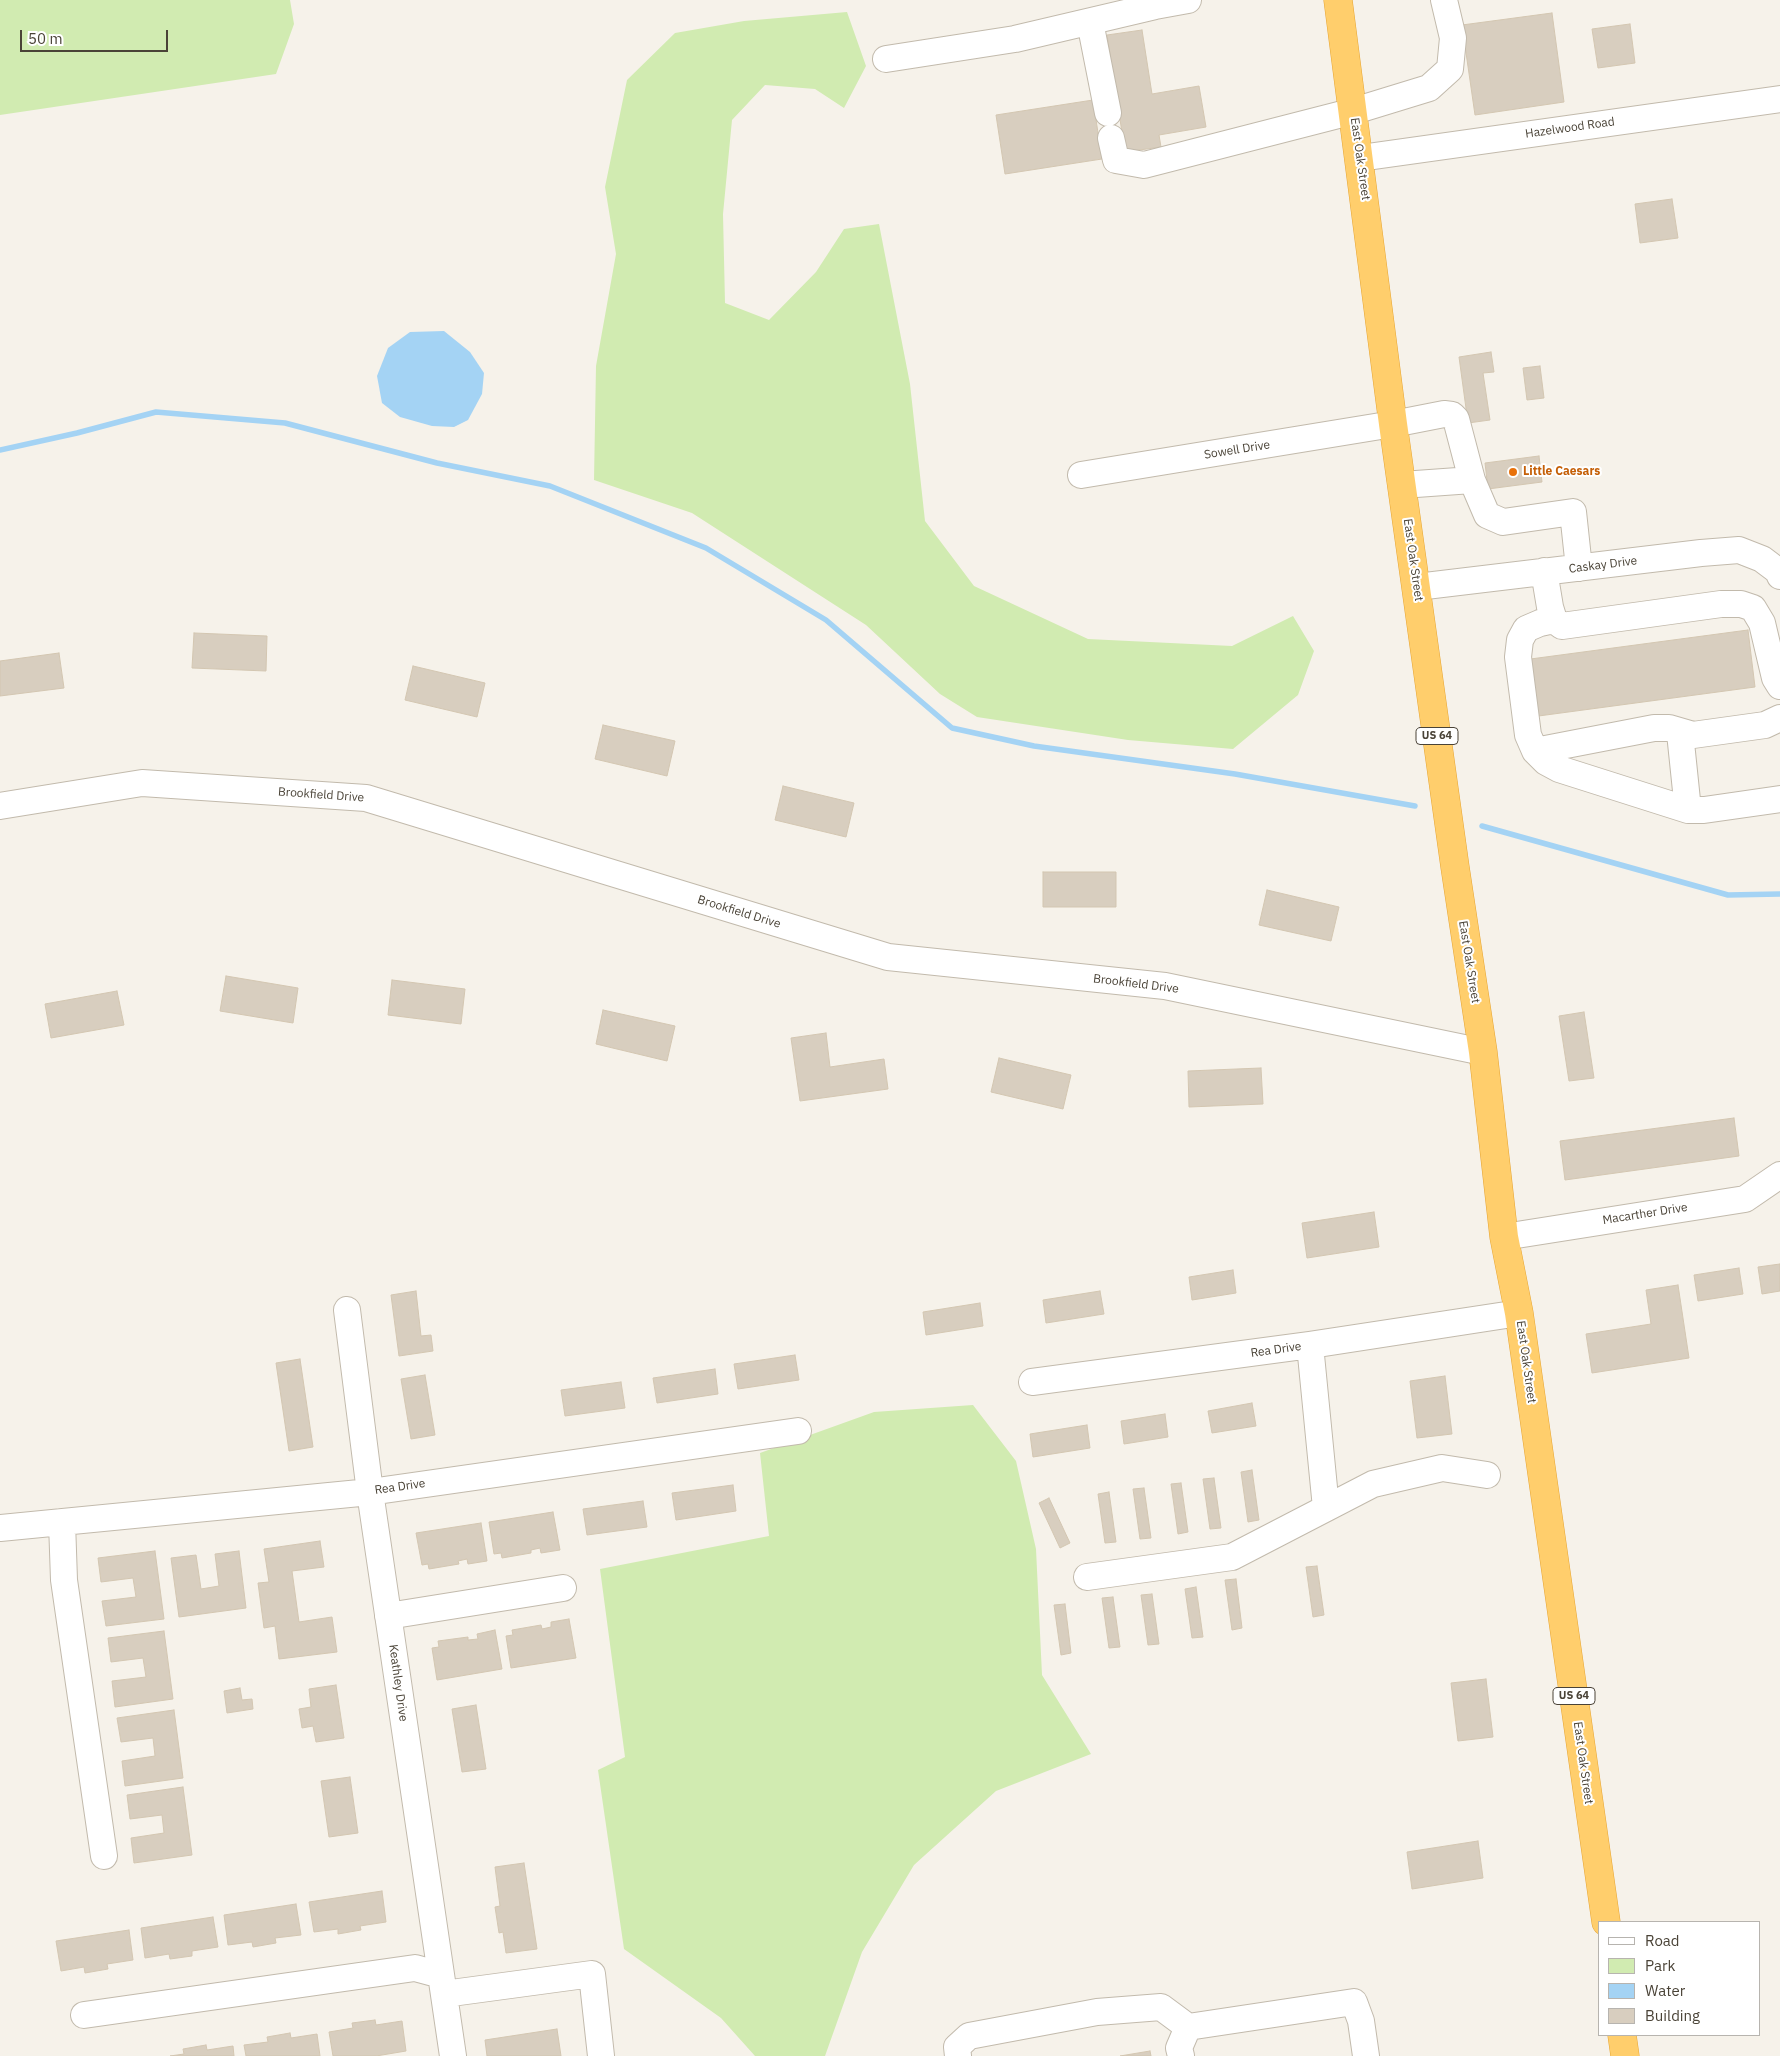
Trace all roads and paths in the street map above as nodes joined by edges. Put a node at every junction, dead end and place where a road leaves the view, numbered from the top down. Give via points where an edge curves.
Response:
1 (1188, 0) edge
2 (1338, 0) edge
3 (1444, 0) edge
4 (1090, 22) junction
5 (886, 59) dead end
6 (1780, 98) edge
7 (1354, 111) junction
8 (1108, 113) dead end
9 (1111, 138) dead end
10 (1360, 158) junction
11 (1393, 424) junction
12 (1081, 475) dead end
13 (1472, 480) junction
14 (1402, 485) junction
15 (1579, 568) junction
16 (1544, 572) junction
17 (1780, 576) edge
18 (1417, 587) junction
19 (1554, 620) junction
20 (1780, 686) edge
21 (1780, 718) edge
22 (1680, 732) junction
23 (1535, 751) junction
24 (1780, 799) edge
25 (0, 806) edge
26 (1688, 810) junction
27 (1483, 1052) junction
28 (1780, 1175) edge
29 (1504, 1237) junction
30 (347, 1310) dead end
31 (1519, 1313) junction
32 (1310, 1345) junction
33 (1032, 1382) dead end
34 (798, 1431) dead end
35 (1487, 1475) dead end
36 (370, 1492) junction
37 (1326, 1508) junction
38 (62, 1522) junction
39 (0, 1528) edge
40 (1087, 1577) dead end
41 (563, 1588) dead end
42 (388, 1616) junction
43 (104, 1856) dead end
44 (1606, 1921) edge
45 (442, 1985) junction
46 (84, 2016) dead end
47 (1188, 2028) junction
48 (453, 2056) edge
49 (600, 2056) edge
50 (958, 2056) edge
51 (1181, 2056) edge
52 (1366, 2056) edge

1 - 4 street
2 - 7 highway, East Oak Street / US 64
3 - 7 street via 1453,38 1450,69 1428,88
4 - 5 street via 1015,40
4 - 8 street
6 - 10 street, Hazelwood Road
7 - 9 street via 1144,165 1116,160
7 - 10 highway, East Oak Street / US 64
10 - 11 highway, East Oak Street / US 64
11 - 12 street, Sowell Drive
11 - 13 street, Sowell Drive via 1452,415 1456,419
11 - 14 highway, East Oak Street / US 64
13 - 14 street
13 - 15 street via 1487,515 1504,522 1573,512
14 - 18 highway, East Oak Street / US 64
15 - 16 street, Caskay Drive
15 - 17 street, Caskay Drive via 1739,550 1762,559
16 - 18 street, Caskay Drive
16 - 19 street
18 - 27 highway, East Oak Street / US 64
19 - 20 street via 1562,626 1571,626 1721,604 1741,604 1753,608 1762,623 1775,678
19 - 23 street via 1526,629 1520,640 1518,657 1528,736
21 - 22 street via 1765,725 1693,735
22 - 23 street via 1654,728
22 - 26 street
23 - 26 street via 1559,769
24 - 26 street
25 - 27 street, Brookfield Drive via 142,783 366,798 888,957 1165,986
27 - 29 highway, East Oak Street / US 64
28 - 29 street, Macarther Drive via 1745,1199
29 - 31 highway, East Oak Street / US 64
30 - 36 street, Keathley Drive
31 - 32 street, Rea Drive
31 - 44 highway, East Oak Street / US 64
32 - 33 street, Rea Drive
32 - 37 street
34 - 36 street, Rea Drive
35 - 37 street via 1442,1468 1373,1484
36 - 38 street, Rea Drive
36 - 42 street, Keathley Drive
37 - 40 street via 1232,1557
38 - 39 street, Rea Drive
38 - 43 street via 64,1580
41 - 42 street
42 - 45 street, Keathley Drive
45 - 46 street via 415,1968
45 - 48 street, Keathley Drive
45 - 49 street via 592,1974
47 - 50 street via 1161,2007 1097,2012 969,2036 957,2047
47 - 51 street via 1180,2048
47 - 52 street via 1354,2002

